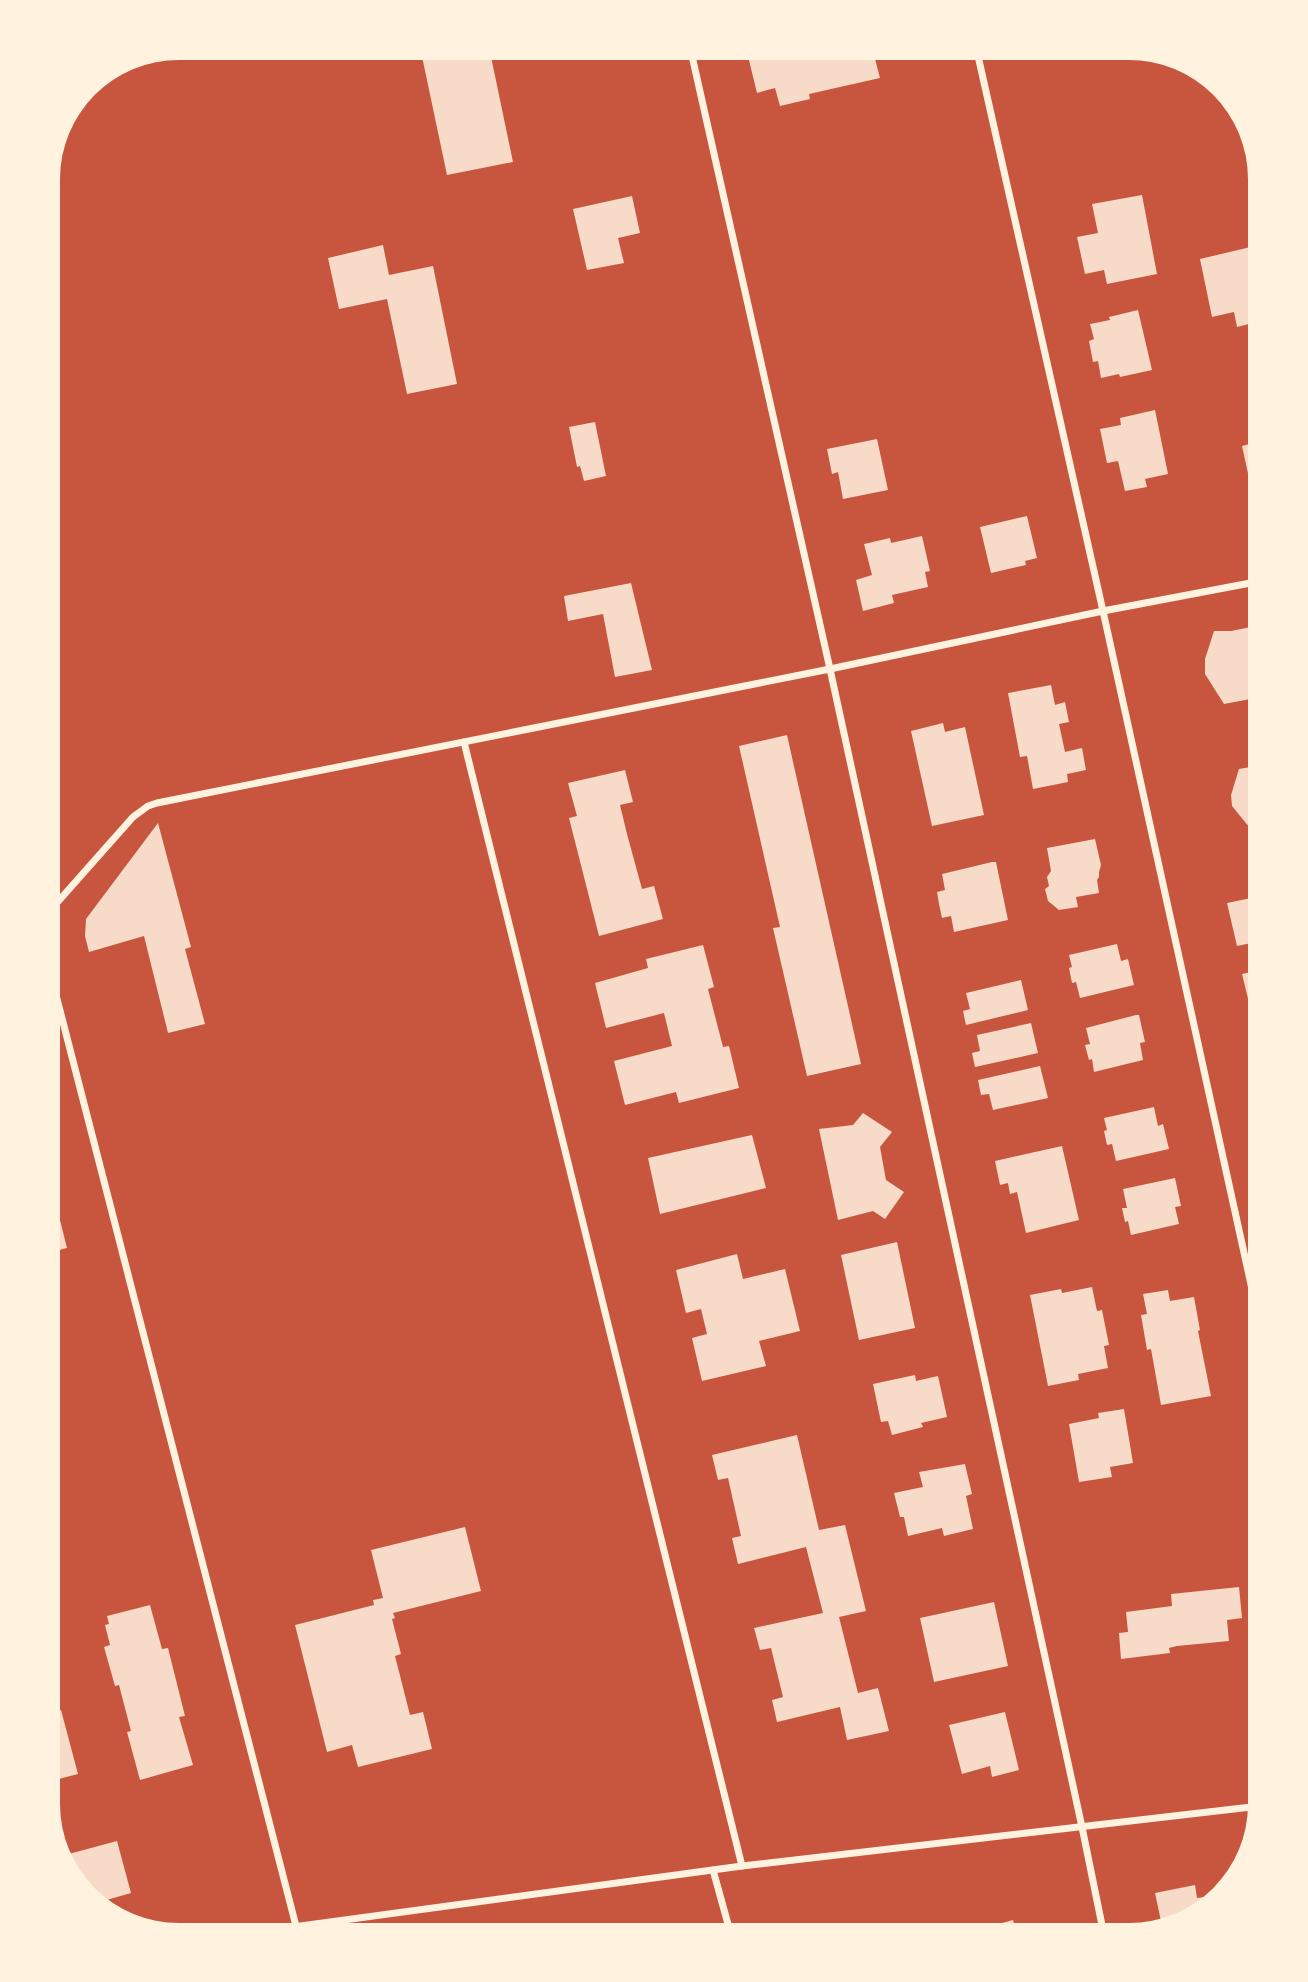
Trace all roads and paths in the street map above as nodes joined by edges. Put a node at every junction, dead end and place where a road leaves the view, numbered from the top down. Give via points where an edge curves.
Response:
1 (693, 60) edge
2 (979, 60) edge
3 (1248, 583) edge
4 (1103, 611) junction
5 (830, 668) junction
6 (464, 742) junction
7 (60, 899) edge
8 (60, 1010) edge
9 (1248, 1272) edge
10 (1248, 1807) edge
11 (1082, 1827) junction
12 (742, 1867) junction
13 (713, 1870) junction
14 (295, 1922) edge
15 (325, 1922) edge
16 (728, 1923) edge
17 (1102, 1923) edge

1 - 5 street
2 - 4 street
3 - 4 street
4 - 5 street
4 - 9 street
5 - 6 street
5 - 11 street
6 - 7 street via 148,806
6 - 12 street
8 - 14 street
10 - 11 street
11 - 12 street
11 - 17 street
12 - 13 street
13 - 15 street
13 - 16 street

